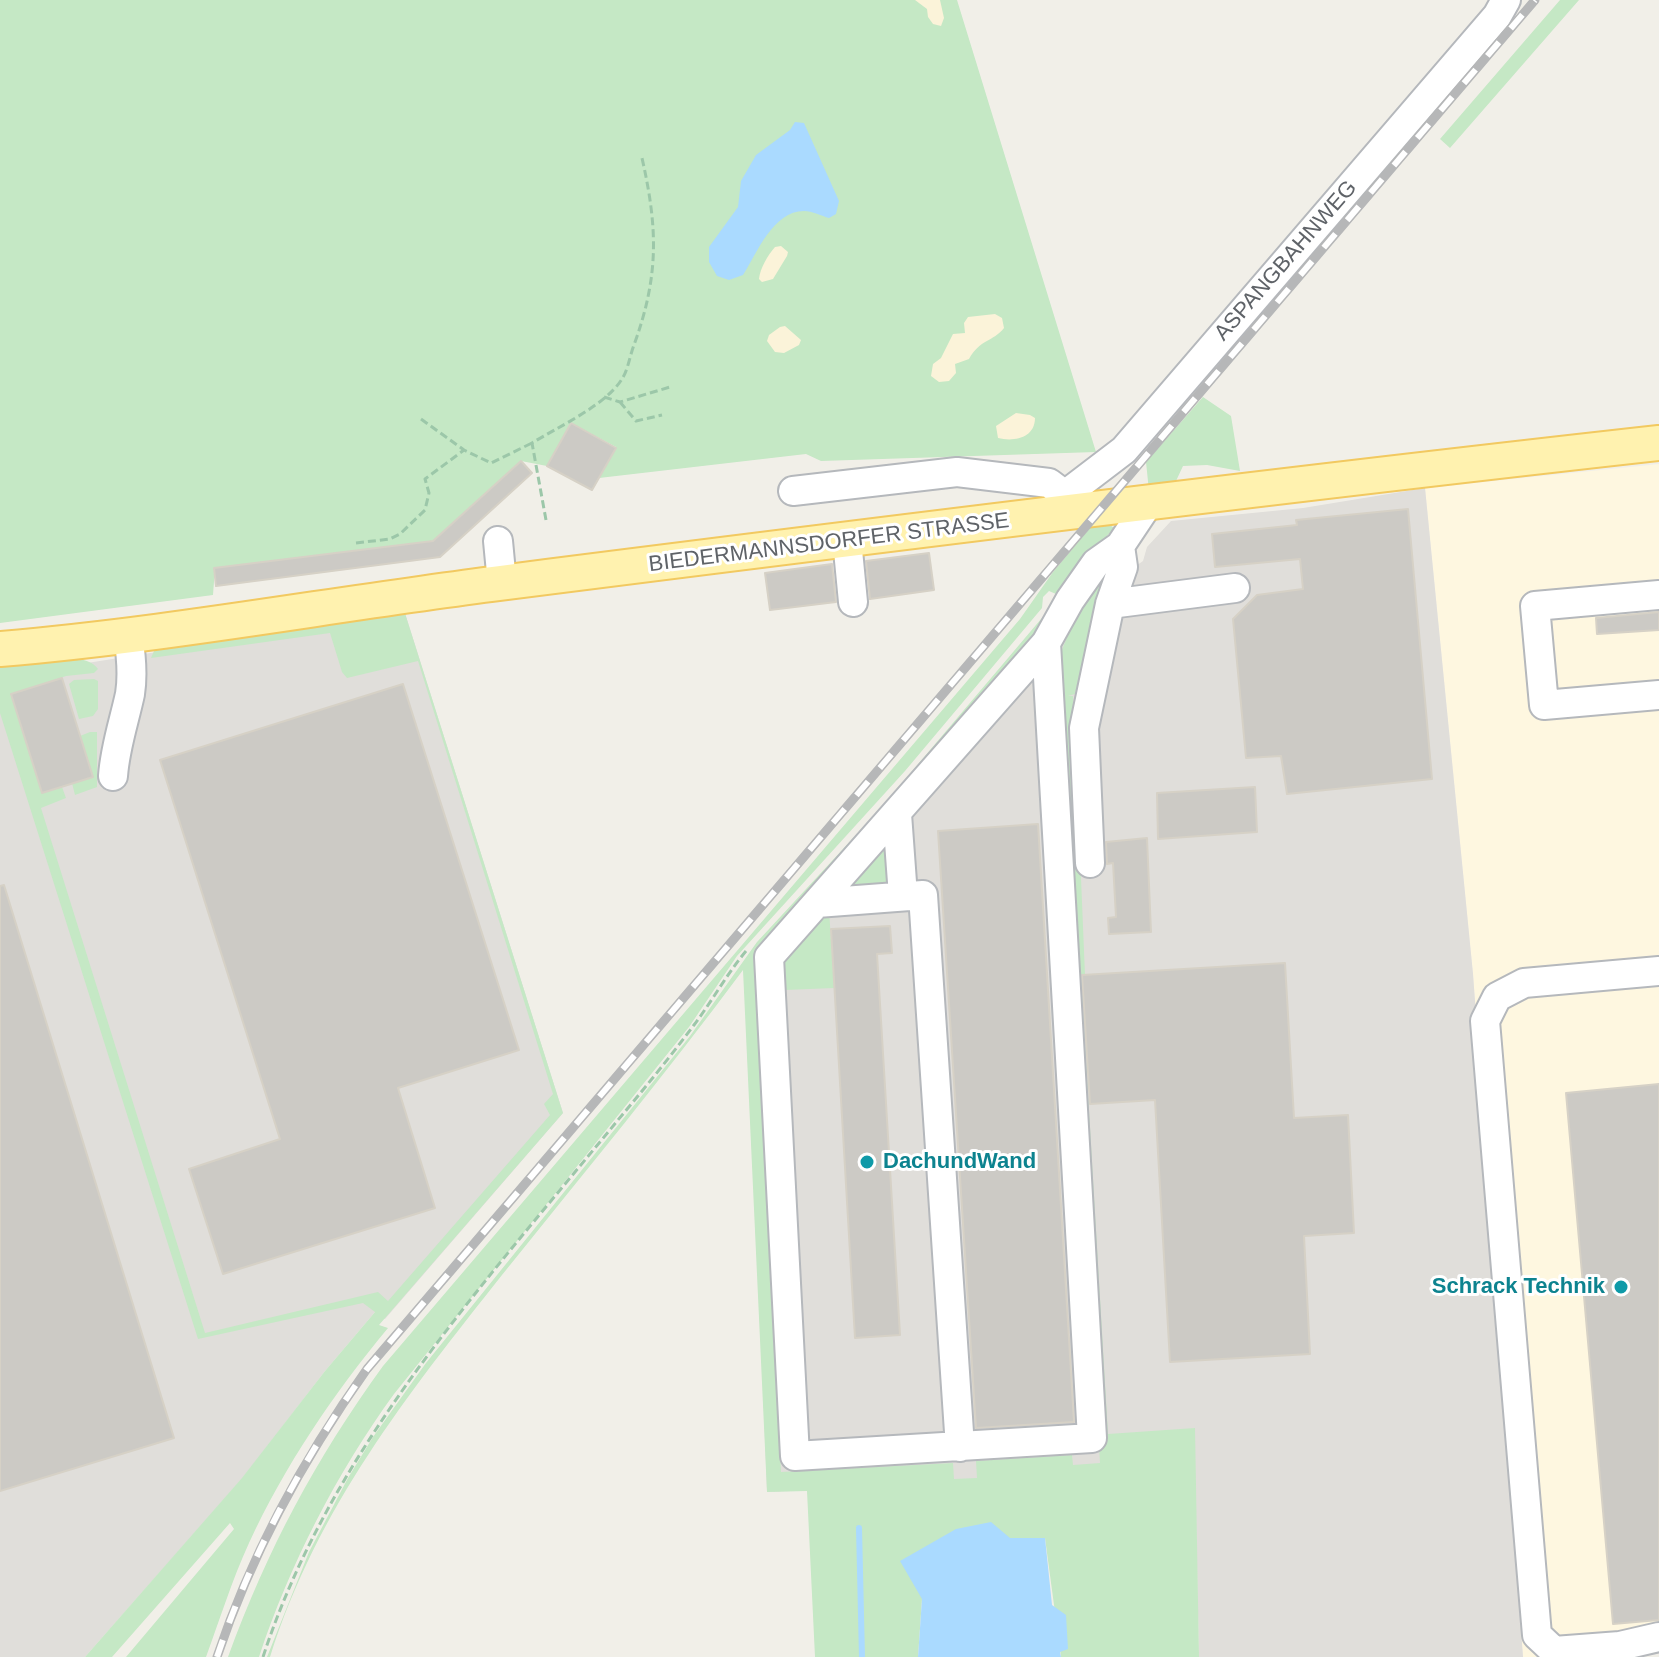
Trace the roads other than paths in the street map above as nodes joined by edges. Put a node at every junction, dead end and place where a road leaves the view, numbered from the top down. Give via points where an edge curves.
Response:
1 (1506, 0) edge
2 (1659, 443) edge
3 (793, 491) dead end
4 (1066, 504) junction
5 (1148, 504) junction
6 (847, 540) junction
7 (498, 541) dead end
8 (1120, 546) junction
9 (502, 583) junction
10 (1235, 588) dead end
11 (1659, 595) edge
12 (853, 602) dead end
13 (1110, 604) junction
14 (128, 636) junction
15 (1046, 643) junction
16 (0, 649) edge
17 (1659, 695) edge
18 (113, 776) dead end
19 (897, 814) junction
20 (1090, 863) dead end
21 (903, 896) junction
22 (817, 903) junction
23 (1659, 971) edge
24 (960, 1447) junction
25 (1659, 1637) edge

1 - 4 street, ASPANGBAHNWEG via 1124,450
2 - 5 main road, BIEDERMANNSDORFER STRASSE
3 - 4 street via 957,472 1049,483
4 - 5 main road, BIEDERMANNSDORFER STRASSE
4 - 6 main road, BIEDERMANNSDORFER STRASSE
5 - 8 street
6 - 9 main road, BIEDERMANNSDORFER STRASSE
6 - 12 street
7 - 9 street
8 - 13 street via 1123,567
8 - 15 street via 1096,563
9 - 14 main road, BIEDERMANNSDORFER STRASSE
10 - 13 street
11 - 17 street via 1535,606 1544,705
13 - 20 street via 1084,728
14 - 16 main road, BIEDERMANNSDORFER STRASSE
14 - 18 street via 130,693
15 - 19 street
15 - 24 street via 1092,1438
19 - 21 street
19 - 22 street
21 - 22 street
21 - 24 street via 923,895
22 - 24 street via 769,957 795,1456
23 - 25 street via 1524,983 1497,997 1485,1021 1537,1635 1554,1651

